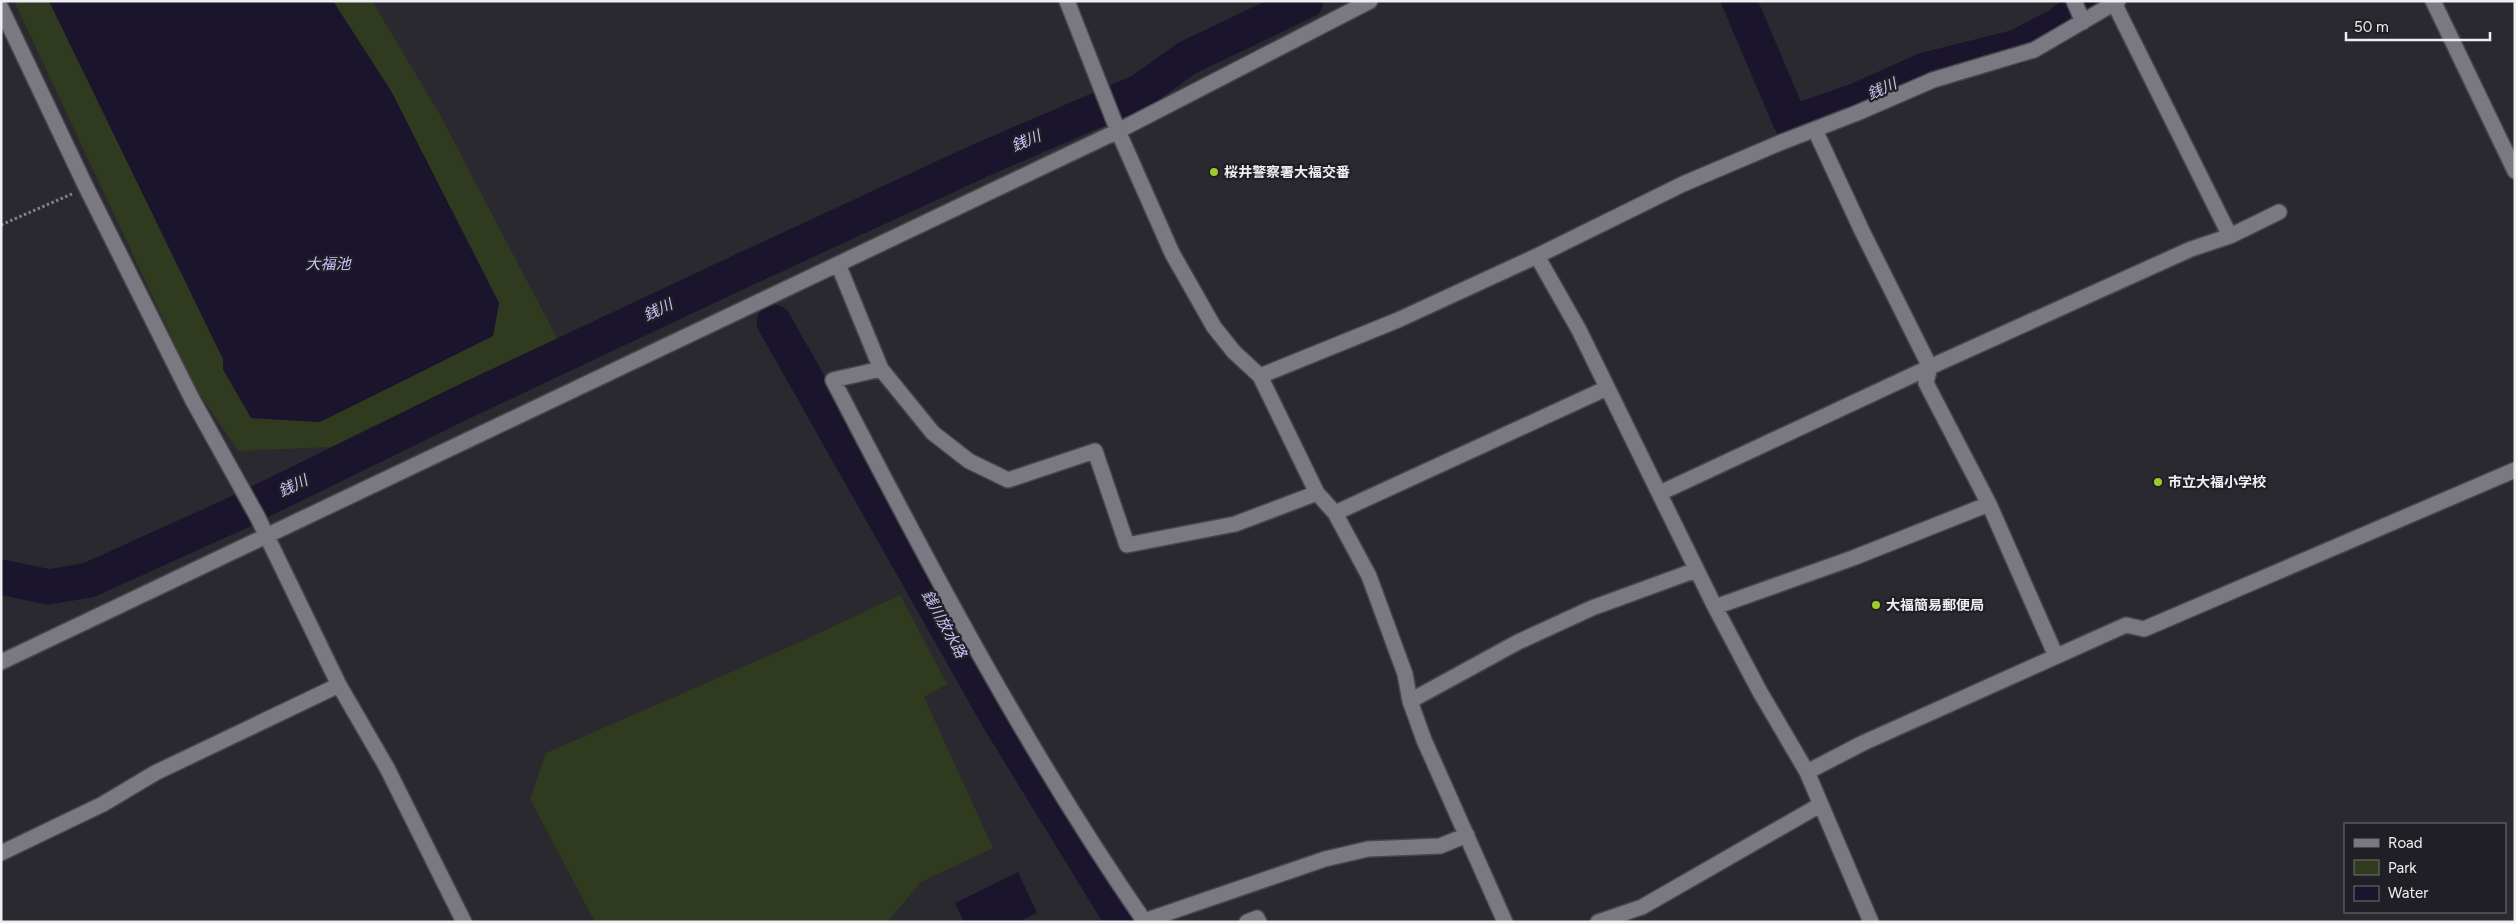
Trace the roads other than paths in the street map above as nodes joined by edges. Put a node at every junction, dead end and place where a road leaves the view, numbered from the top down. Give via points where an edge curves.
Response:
1 (1067, 1) edge
2 (1370, 1) edge
3 (2074, 1) edge
4 (2433, 1) edge
5 (2116, 2) edge
6 (1, 8) edge
7 (2083, 22) junction
8 (1815, 130) junction
9 (1118, 131) junction
10 (2515, 171) edge
11 (2279, 212) dead end
12 (2230, 236) junction
13 (1537, 256) junction
14 (838, 264) junction
15 (1930, 367) junction
16 (881, 369) junction
17 (1260, 376) junction
18 (1607, 388) junction
19 (2515, 470) edge
20 (1317, 492) junction
21 (1660, 493) junction
22 (1989, 504) junction
23 (1335, 512) junction
24 (266, 536) junction
25 (1696, 570) junction
26 (1715, 607) junction
27 (2056, 656) junction
28 (1, 662) edge
29 (339, 685) junction
30 (1410, 701) junction
31 (1807, 772) junction
32 (1820, 805) junction
33 (1467, 835) junction
34 (1, 853) edge
35 (1144, 921) edge
36 (464, 922) edge
37 (1247, 922) edge
38 (1259, 922) edge
39 (1505, 922) edge
40 (1598, 922) edge
41 (1871, 922) edge

1 - 9 street
2 - 9 street
3 - 7 street
4 - 10 street
5 - 7 street
5 - 12 street
6 - 24 street via 192,399
7 - 8 street via 2034,50 1934,80
8 - 13 street via 1683,184
8 - 15 street
9 - 14 street
9 - 17 street via 1172,253 1214,328
11 - 12 street
12 - 15 street via 2191,249
13 - 17 street via 1341,345
13 - 18 street
14 - 16 street
14 - 24 street
15 - 21 street
15 - 22 street via 1926,383
16 - 20 street via 933,433 969,461 1008,480 1095,450 1127,545 1235,524
16 - 35 street via 833,380 935,576 1054,786
17 - 20 street
18 - 21 street
18 - 23 street
19 - 27 street via 2144,629 2126,625
20 - 23 street
21 - 25 street
22 - 26 street via 1853,558
22 - 27 street
23 - 30 street via 1369,576 1404,674
24 - 28 street
24 - 29 street
25 - 26 street
25 - 30 street via 1592,608 1518,642
26 - 31 street
27 - 31 street via 1863,743
29 - 34 street via 155,773 103,804
29 - 36 street via 388,768
30 - 33 street
31 - 32 street
32 - 40 street via 1642,907
32 - 41 street
33 - 35 street via 1440,846 1368,849 1324,859
33 - 39 street
37 - 38 street via 1257,918

